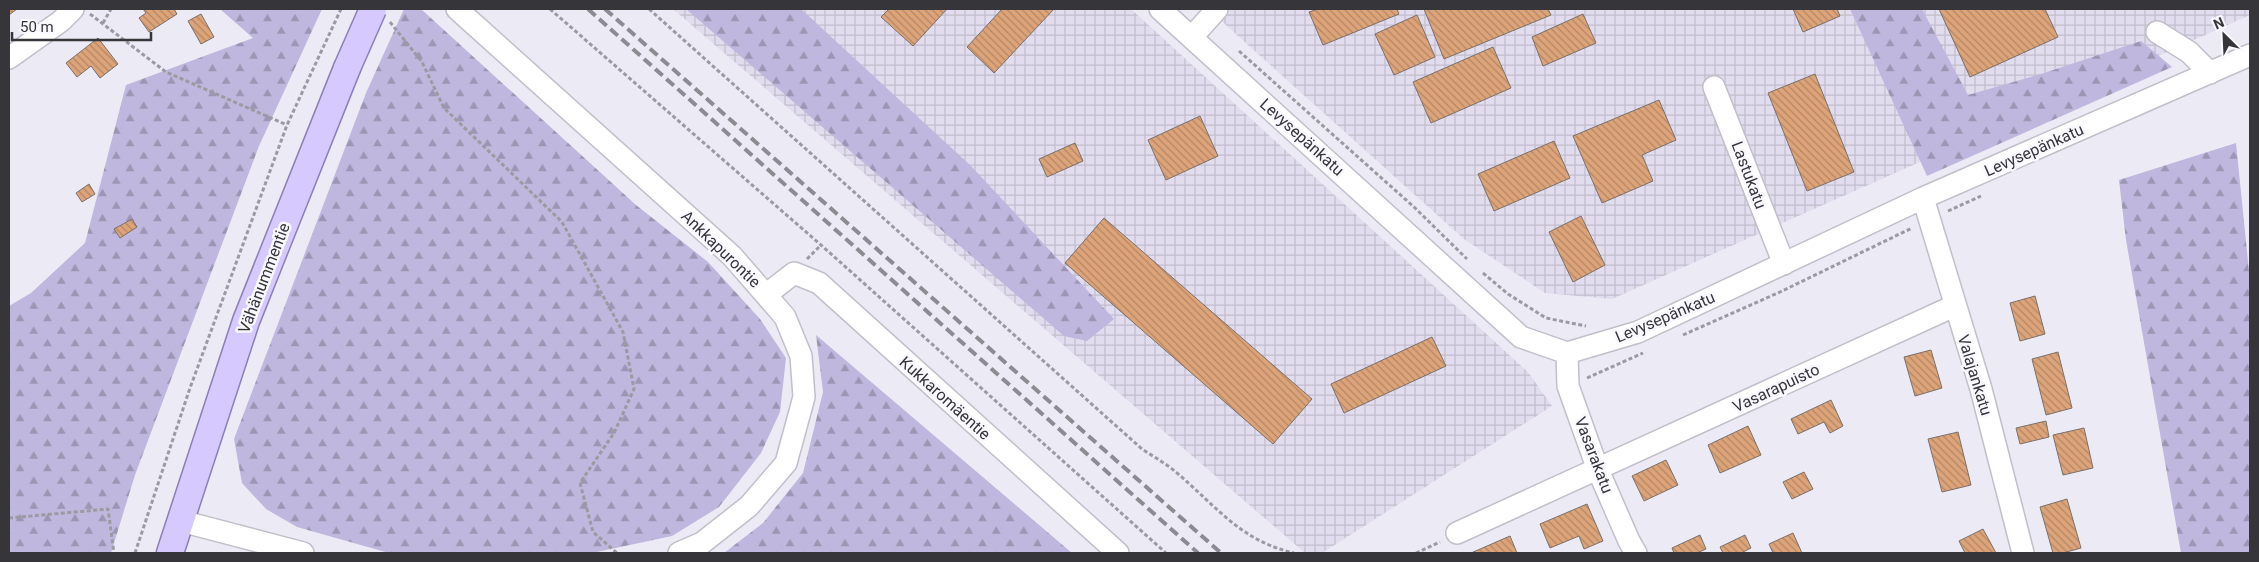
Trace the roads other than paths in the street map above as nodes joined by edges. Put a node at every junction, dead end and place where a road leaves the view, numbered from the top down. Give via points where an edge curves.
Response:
1 (73, 9) edge
2 (457, 9) edge
3 (1160, 9) edge
4 (1216, 9) edge
5 (379, 12) edge
6 (2157, 32) dead end
7 (1192, 37) junction
8 (2250, 55) edge
9 (9, 58) edge
10 (2210, 73) junction
11 (1714, 87) dead end
12 (1922, 198) junction
13 (1784, 264) junction
14 (767, 294) junction
15 (1954, 306) junction
16 (1567, 353) junction
17 (1598, 470) junction
18 (181, 521) junction
19 (1457, 533) road end
20 (170, 553) edge
21 (303, 553) edge
22 (678, 553) edge
23 (1118, 553) edge
24 (1636, 553) edge
25 (2023, 553) edge

1 - 9 street
2 - 14 street, Ankkapurontie via 732,256
3 - 7 street, Levysepänkatu
4 - 7 street
5 - 18 main road, Vähänummentie, bridge via 347,68 246,321
6 - 10 street via 2189,52
7 - 16 street, Levysepänkatu via 1521,336
8 - 10 street, Levysepänkatu
10 - 12 street, Levysepänkatu
11 - 13 street, Lastukatu
12 - 13 street, Levysepänkatu
12 - 15 street, Valajankatu
13 - 16 street, Levysepänkatu via 1638,332
14 - 22 street, Ankkapurontie via 785,317 801,356 804,397 786,463 749,506 702,543
14 - 23 street, Kukkaromäentie via 794,273 819,283
15 - 17 street, Vasarapuisto
15 - 25 street, Valajankatu via 1981,390
16 - 17 street, Vasarakatu via 1568,386
17 - 19 street, Vasarapuisto
17 - 24 street, Vasarakatu
18 - 20 main road, Vähänummentie
18 - 21 street

